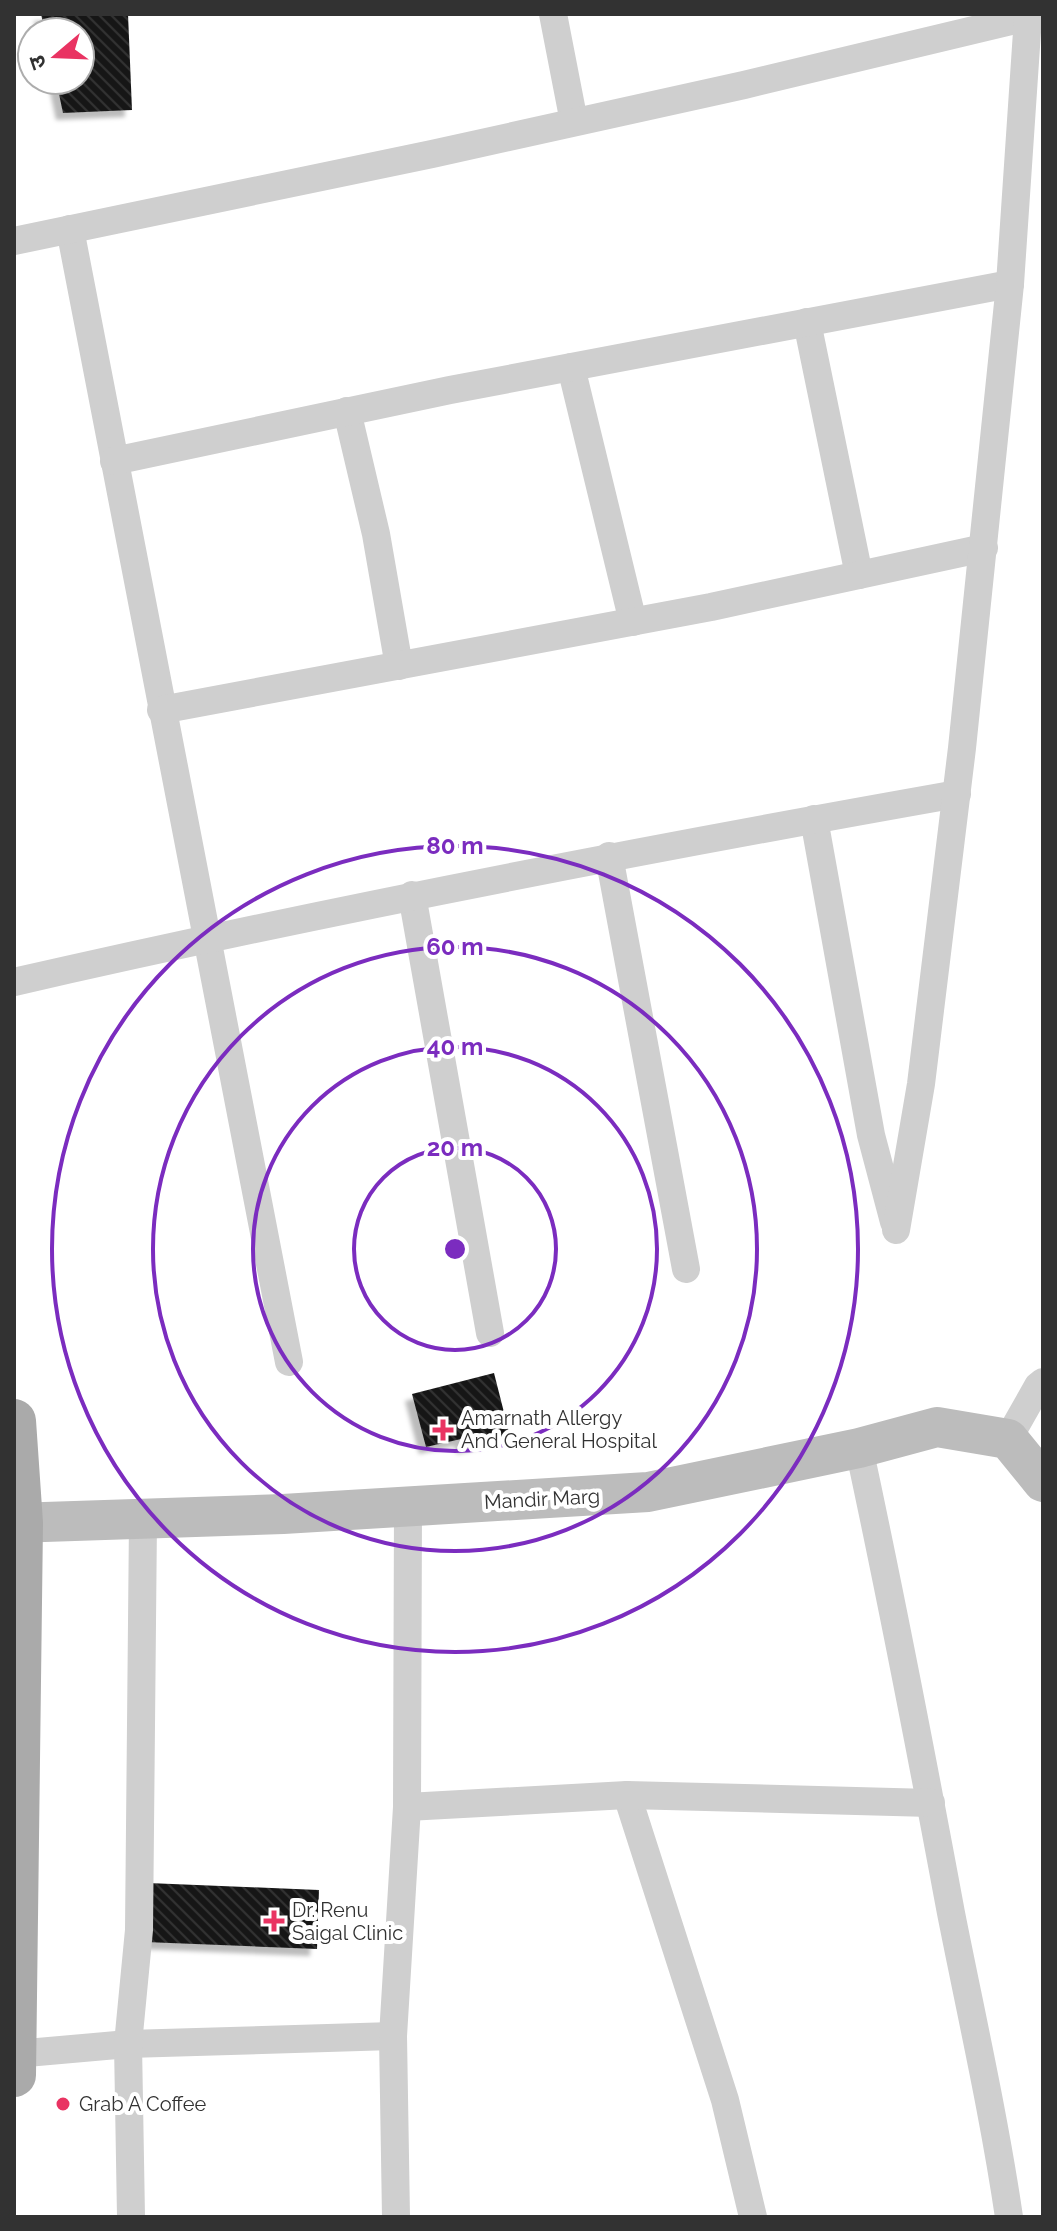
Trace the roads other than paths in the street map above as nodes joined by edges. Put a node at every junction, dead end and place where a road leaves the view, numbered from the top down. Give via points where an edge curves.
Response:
1 (553, 14) edge
2 (1034, 16) edge
3 (574, 122) junction
4 (70, 229) junction
5 (14, 241) edge
6 (1010, 284) junction
7 (807, 322) junction
8 (571, 367) junction
9 (347, 411) junction
10 (114, 461) junction
11 (984, 548) junction
12 (859, 575) junction
13 (633, 622) junction
14 (399, 666) junction
15 (161, 710) junction
16 (957, 794) junction
17 (814, 819) junction
18 (609, 856) junction
19 (412, 895) junction
20 (205, 938) junction
21 (14, 982) edge
22 (686, 1269) dead end
23 (490, 1333) dead end
24 (289, 1362) dead end
25 (1043, 1382) edge
26 (14, 1421) edge
27 (1008, 1439) junction
28 (859, 1448) junction
29 (1043, 1482) edge
30 (408, 1507) junction
31 (143, 1520) junction
32 (17, 1523) edge
33 (627, 1795) junction
34 (931, 1803) junction
35 (407, 1807) junction
36 (393, 2036) junction
37 (128, 2044) junction
38 (15, 2054) edge
39 (14, 2075) edge
40 (131, 2217) edge
41 (396, 2217) edge
42 (753, 2217) edge
43 (1009, 2217) edge

1 - 3 street
2 - 3 street
2 - 6 street
3 - 4 street
4 - 5 street
4 - 10 street
6 - 7 street
6 - 11 street
7 - 8 street
7 - 12 street
8 - 9 street
8 - 13 street
9 - 10 street
9 - 14 street
10 - 15 street
11 - 12 street
11 - 16 street
12 - 13 street
13 - 14 street
14 - 15 street
15 - 20 street
16 - 17 street
16 - 17 street via 921,1084 896,1230 871,1135
17 - 18 street
18 - 19 street
18 - 22 street
19 - 20 street
19 - 23 street
20 - 21 street
20 - 24 street
25 - 27 street
26 - 32 main road
27 - 28 street, Mandir Marg via 937,1427
27 - 29 street
28 - 30 street, Mandir Marg via 648,1492
28 - 34 street
30 - 31 street, Mandir Marg
30 - 35 street
31 - 32 street, Mandir Marg
31 - 37 street via 139,1930
32 - 38 main road
33 - 34 street
33 - 35 street
33 - 42 street via 725,2100
34 - 43 street
35 - 36 street
36 - 37 street
36 - 41 street
37 - 38 street
37 - 40 street
38 - 39 main road

